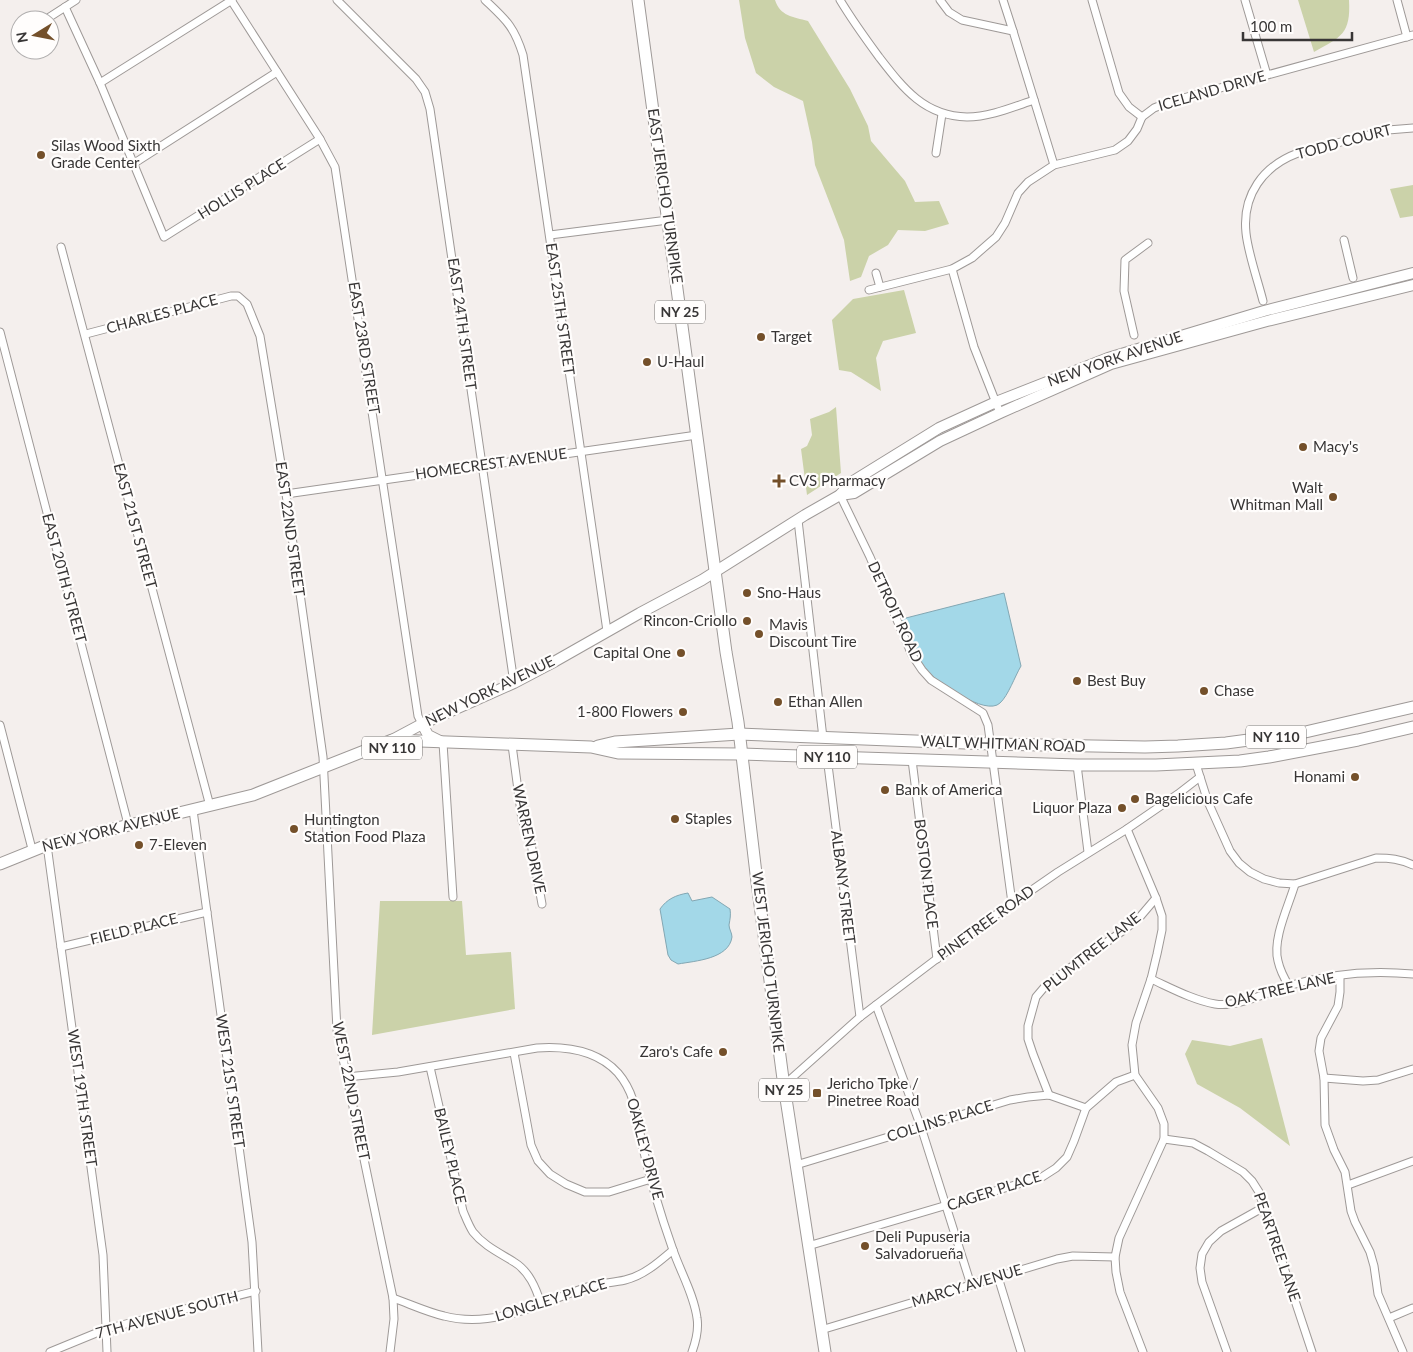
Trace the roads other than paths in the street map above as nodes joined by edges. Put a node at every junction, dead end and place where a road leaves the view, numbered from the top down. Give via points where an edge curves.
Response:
1 (76, 0) edge
2 (231, 0) edge
3 (337, 0) edge
4 (485, 0) edge
5 (638, 0) edge
6 (840, 0) edge
7 (940, 0) edge
8 (1003, 0) edge
9 (1092, 0) edge
10 (1245, 0) edge
11 (1397, 0) edge
12 (65, 7) junction
13 (60, 10) edge
14 (1013, 31) junction
15 (1410, 36) edge
16 (277, 72) junction
17 (1267, 75) junction
18 (100, 83) junction
19 (1034, 100) junction
20 (942, 114) junction
21 (1142, 117) junction
22 (1413, 128) edge
23 (320, 139) junction
24 (936, 153) dead end
25 (133, 164) junction
26 (1054, 166) junction
27 (668, 220) junction
28 (550, 235) junction
29 (1344, 240) dead end
30 (1148, 243) dead end
31 (61, 247) dead end
32 (952, 269) junction
33 (876, 272) dead end
34 (1413, 273) edge
35 (1353, 278) dead end
36 (1413, 285) edge
37 (880, 287) junction
38 (869, 290) dead end
39 (238, 296) joint
40 (1263, 301) dead end
41 (0, 332) edge
42 (86, 334) junction
43 (1134, 335) dead end
44 (996, 402) junction
45 (1000, 413) junction
46 (697, 435) junction
47 (581, 451) junction
48 (482, 465) junction
49 (384, 480) junction
50 (286, 494) junction
51 (840, 495) junction
52 (798, 520) junction
53 (715, 571) junction
54 (607, 631) junction
55 (514, 683) junction
56 (1413, 707) edge
57 (422, 724) junction
58 (0, 725) edge
59 (1413, 727) edge
60 (740, 734) junction
61 (823, 738) junction
62 (392, 740) junction
63 (1257, 740) junction
64 (443, 743) junction
65 (991, 744) junction
66 (512, 745) junction
67 (1194, 745) junction
68 (591, 747) junction
69 (742, 754) junction
70 (827, 757) junction
71 (912, 760) junction
72 (342, 761) junction
73 (994, 762) junction
74 (1196, 764) junction
75 (1077, 765) junction
76 (1156, 765) junction
77 (324, 768) junction
78 (1200, 776) junction
79 (210, 806) junction
80 (192, 810) junction
81 (128, 824) junction
82 (1127, 828) junction
83 (47, 844) junction
84 (32, 849) junction
85 (1088, 852) junction
86 (0, 864) edge
87 (1413, 865) edge
88 (1295, 884) junction
89 (453, 897) dead end
90 (1156, 898) junction
91 (1012, 903) junction
92 (542, 904) dead end
93 (207, 912) junction
94 (61, 947) junction
95 (936, 959) junction
96 (1413, 974) edge
97 (1340, 976) junction
98 (1151, 979) junction
99 (1289, 986) junction
100 (876, 1005) junction
101 (860, 1017) junction
102 (514, 1053) junction
103 (430, 1067) junction
104 (1413, 1069) edge
105 (1135, 1075) junction
106 (346, 1077) junction
107 (1324, 1078) junction
108 (784, 1086) junction
109 (1049, 1095) junction
110 (1086, 1108) junction
111 (921, 1127) junction
112 (1164, 1139) junction
113 (1413, 1161) edge
114 (796, 1165) junction
115 (651, 1179) junction
116 (1348, 1184) junction
117 (946, 1206) junction
118 (1264, 1207) junction
119 (808, 1246) junction
120 (673, 1250) junction
121 (1116, 1257) junction
122 (998, 1277) junction
123 (971, 1285) junction
124 (256, 1291) junction
125 (394, 1298) junction
126 (541, 1304) junction
127 (1413, 1308) edge
128 (1389, 1318) junction
129 (106, 1329) junction
130 (821, 1330) junction
131 (50, 1352) edge
132 (107, 1352) edge
133 (258, 1352) edge
134 (390, 1352) edge
135 (692, 1352) edge
136 (825, 1352) edge
137 (1021, 1352) edge
138 (1143, 1352) edge
139 (1227, 1352) edge
140 (1312, 1352) edge
141 (1403, 1352) edge

1 - 12 street
2 - 16 street, EAST 23RD STREET
2 - 18 street
3 - 48 street, EAST 24TH STREET via 404,66 425,92
4 - 28 street, EAST 25TH STREET via 509,23 523,55
5 - 27 main road, EAST JERICHO TURNPIKE / NY 25
6 - 20 street via 896,81 909,94
7 - 14 street via 949,12 962,20
8 - 14 street
9 - 21 street via 1119,93 1129,108
10 - 17 street
11 - 15 street
12 - 13 street
12 - 18 street
14 - 19 street
15 - 17 street, ICELAND DRIVE
16 - 23 street, EAST 23RD STREET
16 - 25 street
17 - 21 street, ICELAND DRIVE via 1169,102
18 - 25 street
19 - 20 street via 968,117
19 - 26 street
20 - 24 street
21 - 26 street, ICELAND DRIVE via 1128,141 1115,150
22 - 40 street, TODD COURT via 1388,130 1298,153 1284,158 1258,181 1246,215 1246,234
23 - 25 street, HOLLIS PLACE via 164,237
23 - 49 street, EAST 23RD STREET via 336,167
26 - 32 street, ICELAND DRIVE via 1028,182 1018,193 996,237 972,258
27 - 28 street
27 - 46 main road, EAST JERICHO TURNPIKE / NY 25
28 - 47 street, EAST 25TH STREET
29 - 35 street
30 - 43 street via 1125,260 1124,291
31 - 42 street, EAST 21ST STREET
32 - 37 street, ICELAND DRIVE
32 - 44 street via 974,347
33 - 37 street
34 - 44 street, NEW YORK AVENUE via 1264,311 1108,358
36 - 45 street, NEW YORK AVENUE via 1111,364
37 - 38 street, ICELAND DRIVE
39 - 42 street, CHARLES PLACE
39 - 50 street, EAST 22ND STREET via 248,304 260,336
41 - 81 street, EAST 20TH STREET
42 - 79 street, EAST 21ST STREET
44 - 45 street
44 - 51 street, NEW YORK AVENUE via 939,428 850,482
45 - 51 street, NEW YORK AVENUE via 940,441 854,492
46 - 47 street, HOMECREST AVENUE
46 - 53 main road, EAST JERICHO TURNPIKE / NY 25
47 - 48 street, HOMECREST AVENUE
47 - 54 street, EAST 25TH STREET
48 - 49 street, HOMECREST AVENUE
48 - 55 street, EAST 24TH STREET
49 - 50 street, HOMECREST AVENUE
49 - 57 street, EAST 23RD STREET via 418,716
50 - 77 street, EAST 22ND STREET
51 - 52 street, NEW YORK AVENUE
51 - 65 street, DETROIT ROAD via 912,655 931,680 983,713
52 - 53 street, NEW YORK AVENUE
52 - 61 street
53 - 54 street, NEW YORK AVENUE
53 - 60 main road, WEST JERICHO TURNPIKE / NY 25
54 - 55 street, NEW YORK AVENUE
55 - 57 street, NEW YORK AVENUE
56 - 63 main road, WALT WHITMAN ROAD / NY 110
57 - 62 street, NEW YORK AVENUE
57 - 64 street via 428,734
58 - 84 street
59 - 74 main road, WALT WHITMAN ROAD / NY 110 via 1286,754
60 - 61 main road, WALT WHITMAN ROAD / NY 110
60 - 68 main road, WALT WHITMAN ROAD / NY 110 via 616,742
60 - 69 main road, WEST JERICHO TURNPIKE / NY 25
61 - 65 main road, WALT WHITMAN ROAD / NY 110
62 - 64 main road, WALT WHITMAN ROAD / NY 110
62 - 72 main road, NEW YORK AVENUE / NY 110
63 - 67 main road, WALT WHITMAN ROAD / NY 110
63 - 74 main road via 1199,752
64 - 66 main road, WALT WHITMAN ROAD / NY 110
64 - 72 main road, WALT WHITMAN ROAD / NY 110 via 377,750
64 - 89 street
65 - 67 main road, WALT WHITMAN ROAD / NY 110
65 - 73 street, DETROIT ROAD
66 - 68 main road, WALT WHITMAN ROAD / NY 110
66 - 92 street, WARREN DRIVE via 522,820 530,838
67 - 76 main road via 1184,757
68 - 69 main road, WALT WHITMAN ROAD / NY 110 via 618,752
69 - 70 main road, WALT WHITMAN ROAD / NY 110
69 - 108 main road, WEST JERICHO TURNPIKE / NY 25
70 - 71 main road, WALT WHITMAN ROAD / NY 110
70 - 101 street, ALBANY STREET
71 - 73 main road, WALT WHITMAN ROAD / NY 110
71 - 95 street, BOSTON PLACE
72 - 77 main road, NEW YORK AVENUE / NY 110
73 - 75 main road, WALT WHITMAN ROAD / NY 110
73 - 91 street, DETROIT ROAD
74 - 76 main road, WALT WHITMAN ROAD / NY 110
74 - 78 street
75 - 76 main road, WALT WHITMAN ROAD / NY 110
75 - 85 street
77 - 79 main road, NEW YORK AVENUE / NY 110 via 253,795
77 - 106 street, WEST 22ND STREET via 336,1015
78 - 82 street, PINETREE ROAD
78 - 88 street via 1220,829 1239,863 1264,879
79 - 80 main road, NEW YORK AVENUE / NY 110
80 - 81 main road, NEW YORK AVENUE / NY 110
80 - 93 street, WEST 21ST STREET
81 - 83 main road, NEW YORK AVENUE / NY 110
82 - 85 street, PINETREE ROAD
82 - 90 street
83 - 84 main road, NEW YORK AVENUE / NY 110
83 - 94 street, WEST 19TH STREET
84 - 86 main road, NEW YORK AVENUE / NY 110
85 - 91 street, PINETREE ROAD
87 - 88 street via 1403,860 1376,858
88 - 99 street via 1276,949 1277,960
90 - 98 street via 1162,916 1162,930
90 - 109 street, PLUMTREE LANE via 1124,930 1047,984 1036,998 1028,1039
91 - 95 street, PINETREE ROAD
93 - 94 street, FIELD PLACE
93 - 124 street, WEST 21ST STREET via 251,1232
94 - 129 street, WEST 19TH STREET via 102,1255
95 - 100 street, PINETREE ROAD
96 - 97 street, OAK TREE LANE
97 - 99 street, OAK TREE LANE
97 - 107 street via 1338,1006 1321,1038 1319,1051
98 - 99 street, OAK TREE LANE via 1216,1004 1232,1004
98 - 105 street via 1132,1046
100 - 101 street, PINETREE ROAD
100 - 111 street
101 - 108 street, PINETREE ROAD
102 - 103 street, OAKLEY DRIVE
102 - 115 street, OAKLEY DRIVE via 557,1046 577,1049 617,1072 633,1097
102 - 115 street via 530,1145 550,1174 585,1192 609,1192
103 - 106 street, OAKLEY DRIVE
103 - 126 street, BAILEY PLACE via 463,1211 474,1233 495,1252 516,1262 528,1275
104 - 107 street via 1378,1080
105 - 110 street, CAGER PLACE via 1116,1082
105 - 112 street via 1158,1108 1164,1124
106 - 125 street, WEST 22ND STREET
107 - 116 street via 1325,1125
108 - 114 main road, WEST JERICHO TURNPIKE / NY 25
109 - 110 street, COLLINS PLACE
109 - 111 street, COLLINS PLACE via 1010,1100
110 - 117 street, CAGER PLACE via 1067,1157 1056,1168 1042,1177
111 - 114 street, COLLINS PLACE
111 - 117 street
112 - 118 street, PEARTREE LANE via 1193,1143 1243,1172 1259,1192
112 - 121 street via 1119,1238
113 - 116 street
114 - 119 main road, WEST JERICHO TURNPIKE / NY 25
115 - 120 street, OAKLEY DRIVE
116 - 128 street via 1351,1211 1370,1252 1378,1294
117 - 119 street, CAGER PLACE
117 - 123 street
118 - 139 street via 1221,1231 1202,1254 1202,1282
118 - 140 street, PEARTREE LANE
119 - 130 main road, WEST JERICHO TURNPIKE / NY 25
120 - 126 street, LONGLEY PLACE via 655,1265 626,1280 590,1286
120 - 135 street, OAKLEY DRIVE via 698,1320
121 - 122 street, MARCY AVENUE via 1073,1256
121 - 138 street via 1120,1292
122 - 123 street, MARCY AVENUE
122 - 137 street
123 - 130 street, MARCY AVENUE
124 - 129 street, 7TH AVENUE SOUTH
124 - 133 street, WEST 21ST STREET
125 - 126 street, LONGLEY PLACE via 445,1317 463,1320 514,1315
125 - 134 street, WEST 22ND STREET
127 - 128 street
128 - 141 street
129 - 131 street, 7TH AVENUE SOUTH
129 - 132 street, WEST 19TH STREET
130 - 136 main road, WEST JERICHO TURNPIKE / NY 25

